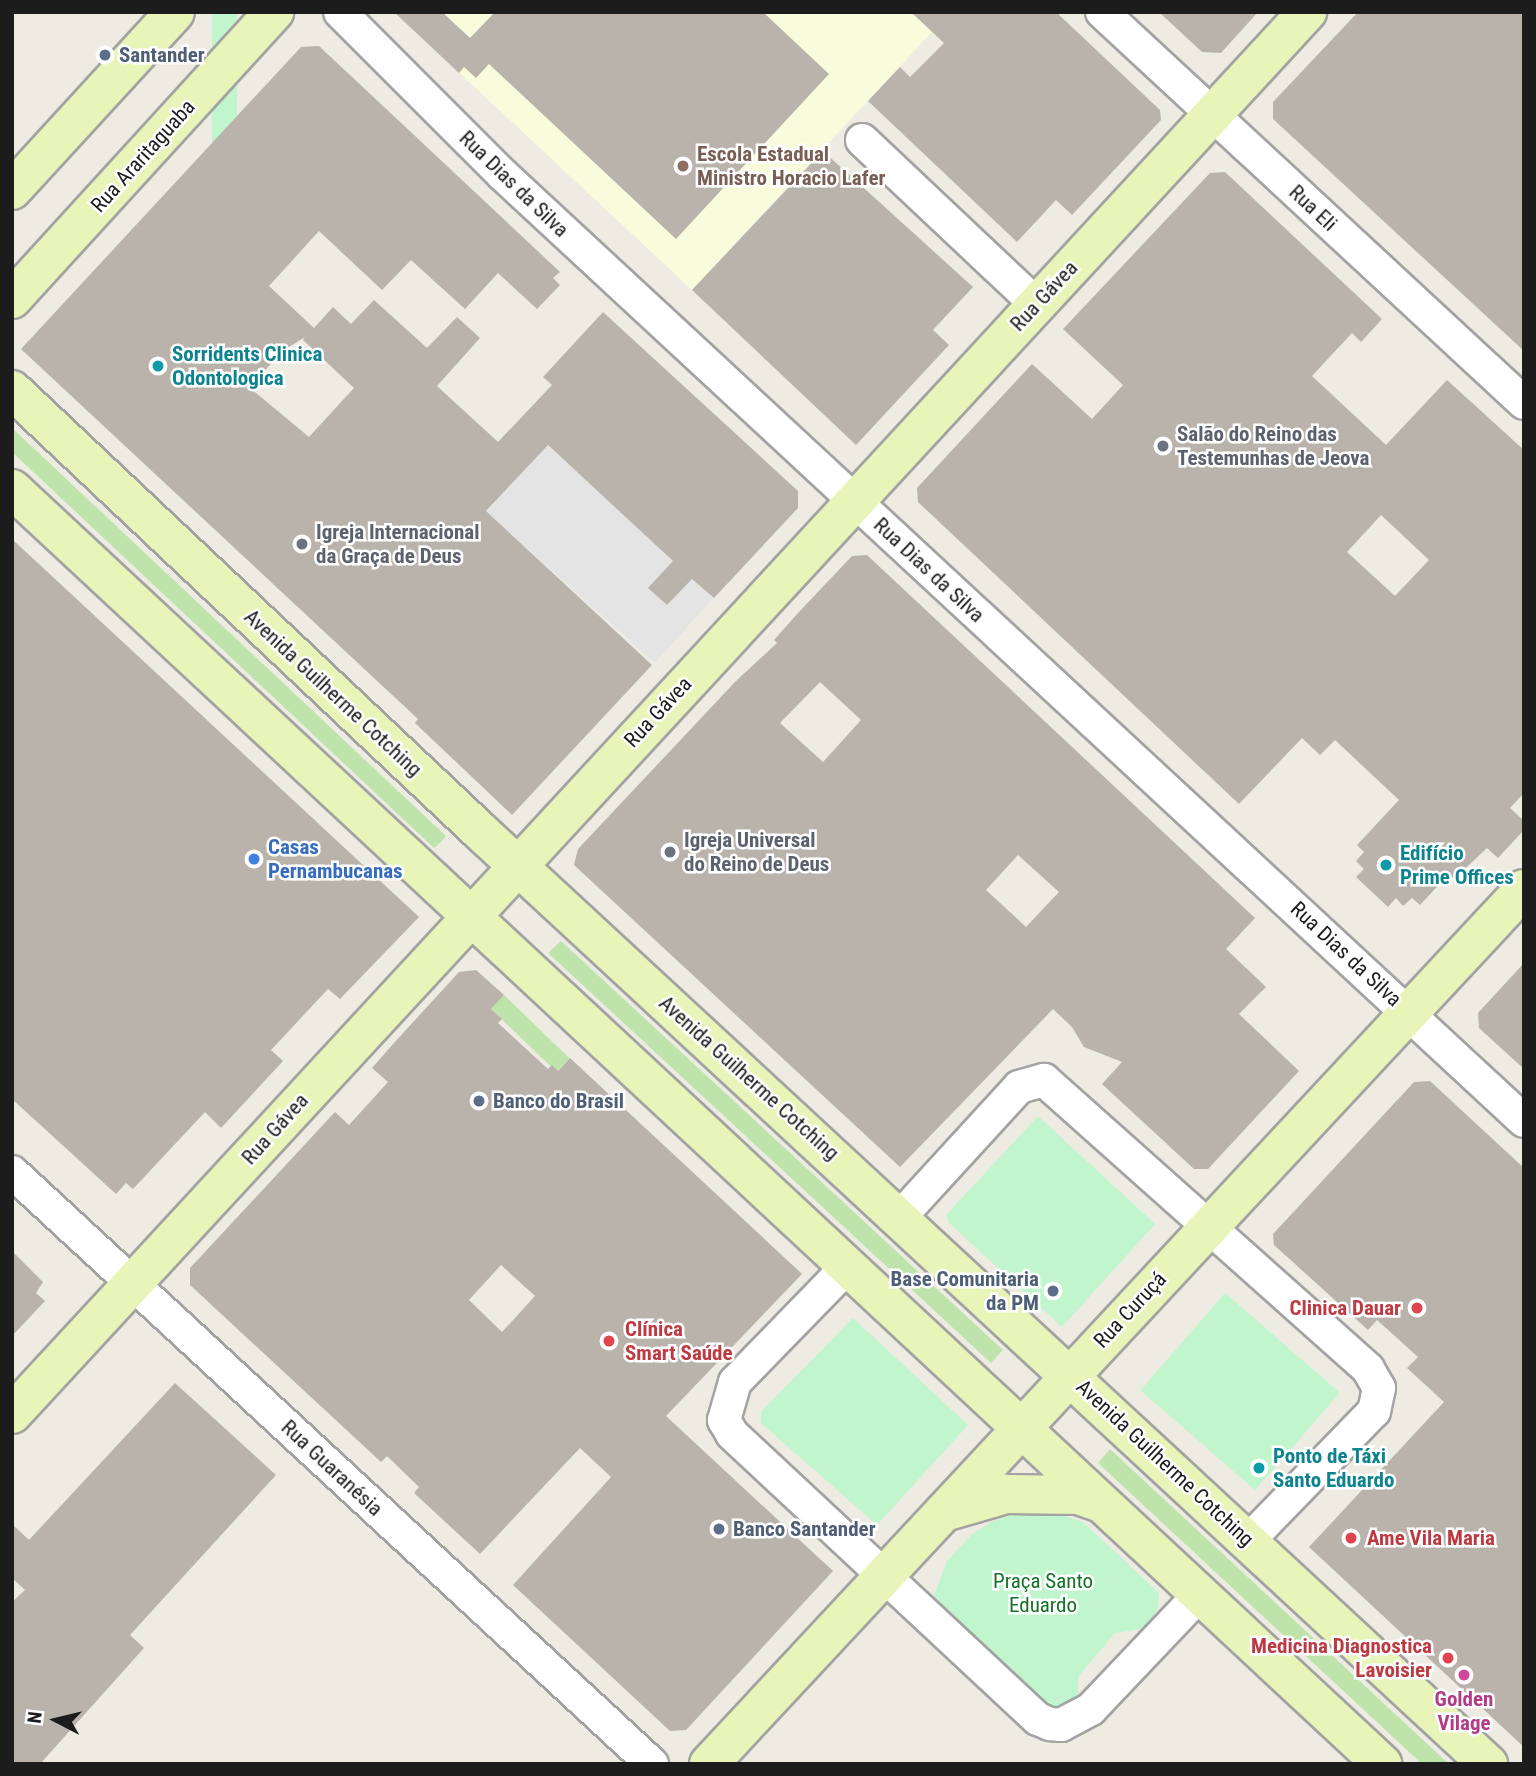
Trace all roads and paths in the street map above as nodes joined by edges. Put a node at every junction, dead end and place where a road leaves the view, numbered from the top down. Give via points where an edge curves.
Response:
1 (174, 12) edge
2 (274, 12) edge
3 (340, 12) edge
4 (1102, 12) edge
5 (1307, 12) edge
6 (1212, 114) junction
7 (862, 139) dead end
8 (12, 190) edge
9 (12, 299) edge
10 (1036, 304) junction
11 (12, 390) edge
12 (1524, 403) edge
13 (12, 489) edge
14 (854, 500) junction
15 (516, 865) junction
16 (1524, 889) edge
17 (469, 916) junction
18 (1408, 1011) junction
19 (1524, 1121) edge
20 (12, 1172) edge
21 (900, 1217) junction
22 (1207, 1229) junction
23 (848, 1266) junction
24 (134, 1284) junction
25 (1070, 1375) junction
26 (12, 1414) edge
27 (1021, 1428) junction
28 (1101, 1503) junction
29 (942, 1513) junction
30 (1248, 1541) junction
31 (884, 1576) junction
32 (1200, 1594) junction
33 (652, 1764) edge
34 (709, 1764) edge
35 (1382, 1764) edge
36 (1488, 1764) edge

1 - 8 main road
2 - 9 main road, Rua Araritaguaba
3 - 14 street, Rua Dias da Silva via 502,174
4 - 6 street, Rua Eli
5 - 6 main road, Rua Gávea
6 - 10 main road, Rua Gávea
6 - 12 street, Rua Eli
7 - 10 street
10 - 14 main road, Rua Gávea
11 - 15 main road, Avenida Guilherme Cotching
13 - 17 main road
14 - 15 main road, Rua Gávea
14 - 18 street, Rua Dias da Silva
15 - 17 main road, Rua Gávea
15 - 21 main road, Avenida Guilherme Cotching
16 - 18 main road, Rua Curuçá
17 - 23 main road
17 - 24 main road, Rua Gávea
18 - 19 street, Rua Dias da Silva
18 - 22 main road, Rua Curuçá
20 - 24 street, Rua Guaranésia
21 - 22 street via 1019,1087 1035,1079 1044,1080
21 - 25 main road, Avenida Guilherme Cotching
22 - 25 main road, Rua Curuçá
22 - 30 street via 1368,1369 1379,1388 1380,1398 1366,1421
23 - 27 main road
23 - 31 street via 735,1382 724,1420 732,1434
24 - 26 main road, Rua Gávea
24 - 33 street, Rua Guaranésia
25 - 27 main road, Rua Curuçá
25 - 30 main road, Avenida Guilherme Cotching
27 - 28 main road
27 - 29 main road, Rua Curuçá
28 - 29 main road via 1079,1495 1006,1494
28 - 32 main road
29 - 31 main road, Rua Curuçá
30 - 36 main road, Avenida Guilherme Cotching
31 - 32 street via 1038,1719 1061,1726 1091,1709
31 - 34 main road, Rua Curuçá
32 - 35 main road

